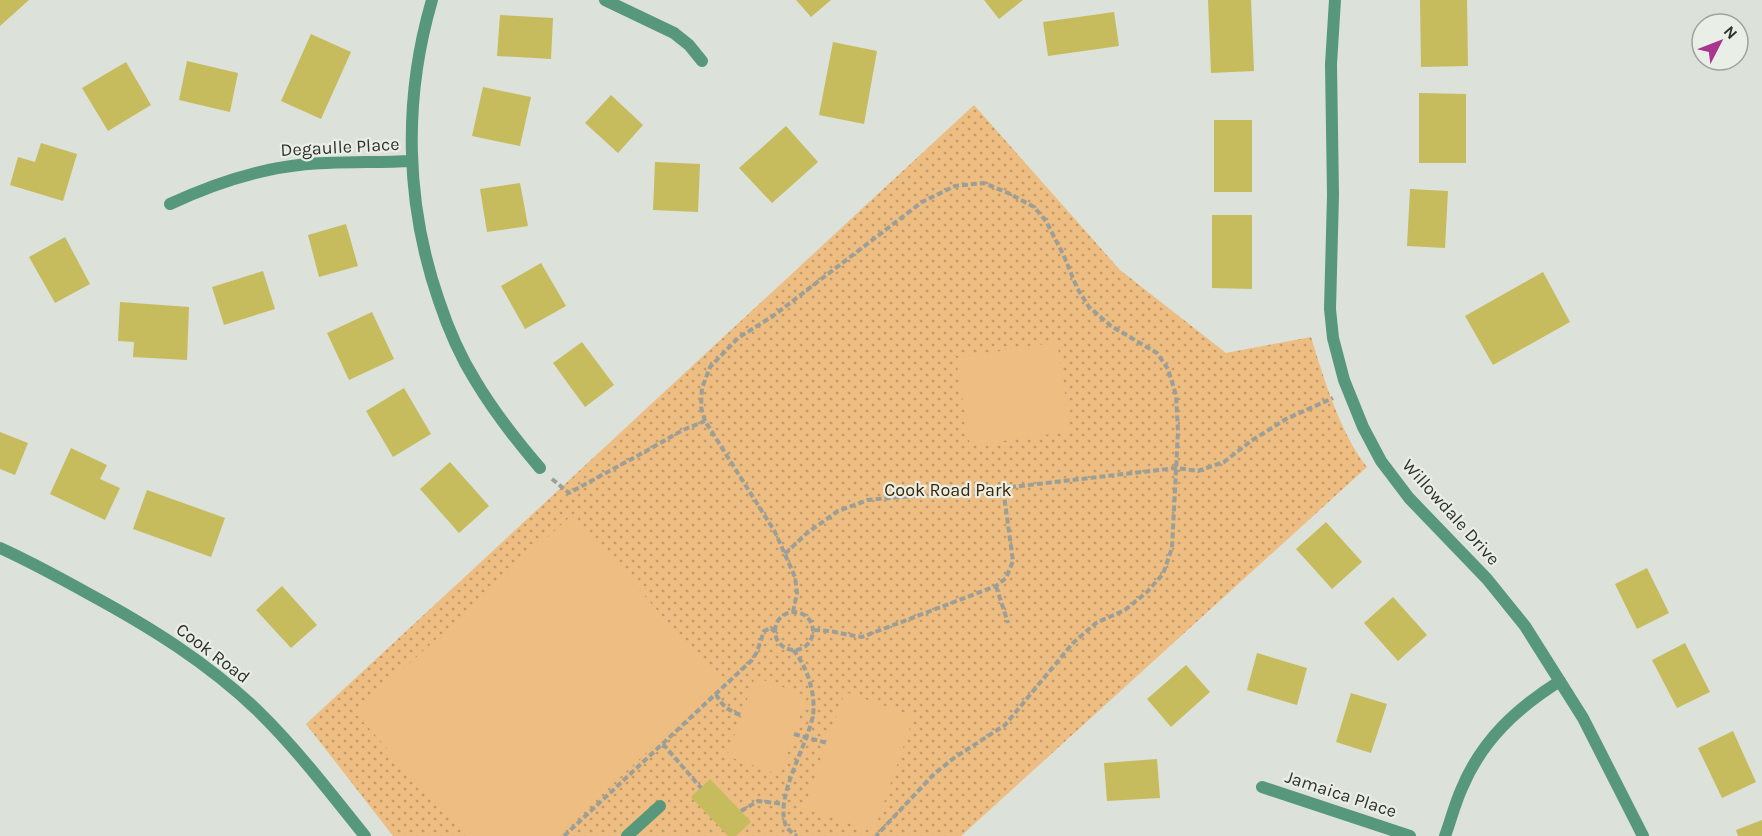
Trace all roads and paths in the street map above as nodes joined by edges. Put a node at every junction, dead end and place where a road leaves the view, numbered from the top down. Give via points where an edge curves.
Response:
1 (432, 0) edge
2 (605, 0) edge
3 (1335, 0) edge
4 (702, 61) dead end
5 (411, 161) junction
6 (170, 204) dead end
7 (1349, 392) junction
8 (705, 421) junction
9 (540, 468) joint
10 (1176, 468) junction
11 (1003, 488) junction
12 (0, 548) edge
13 (785, 554) junction
14 (996, 586) junction
15 (793, 612) junction
16 (1008, 623) dead end
17 (814, 630) junction
18 (775, 632) junction
19 (793, 650) junction
20 (1560, 681) junction
21 (716, 694) junction
22 (741, 716) dead end
23 (794, 734) dead end
24 (806, 737) junction
25 (827, 743) dead end
26 (663, 744) junction
27 (1262, 787) dead end
28 (700, 788) dead end
29 (784, 804) junction
30 (660, 806) dead end
31 (741, 811) dead end
32 (365, 836) edge
33 (564, 836) edge
34 (627, 836) edge
35 (797, 836) edge
36 (876, 836) edge
37 (1410, 836) edge
38 (1445, 836) edge
39 (1643, 836) edge

1 - 5 street via 413,91
2 - 4 street via 674,33
3 - 7 street, Willowdale Drive via 1330,309
5 - 6 street, Degaulle Place via 299,165 251,173
5 - 9 street via 428,269 448,326 474,379 507,429
7 - 10 path via 1286,418 1224,462 1198,471
7 - 20 street, Willowdale Drive via 1381,461 1409,498 1500,594
8 - 9 path via 569,493
8 - 10 path via 702,388 710,367 738,338 773,316 922,202 955,186 984,183 1034,207 1046,221 1089,307 1111,326 1157,353 1168,369 1176,395
8 - 13 path
10 - 11 path
10 - 36 path via 1172,548 1163,574 1125,610 1096,623 1073,644 1005,725 934,774
11 - 13 path via 868,500 838,511
11 - 14 path via 1013,561 1006,578
12 - 32 street, Cook Road via 133,618 218,676 274,728
13 - 15 path via 798,593
14 - 16 path
14 - 17 path via 862,637
15 - 17 path via 806,615
15 - 18 path via 778,619
17 - 19 path via 807,645
18 - 19 path via 783,647
18 - 21 path via 771,628 764,631 752,660
19 - 24 path via 800,657 813,698 813,716
20 - 38 street via 1517,711 1484,746 1462,787
20 - 39 street, Willowdale Drive
21 - 22 path via 721,704
21 - 26 path
23 - 24 path
24 - 25 path
24 - 29 path
26 - 28 path
26 - 33 path
27 - 37 street, Jamaica Place
29 - 31 path via 758,801
29 - 35 path via 785,823
30 - 34 street

